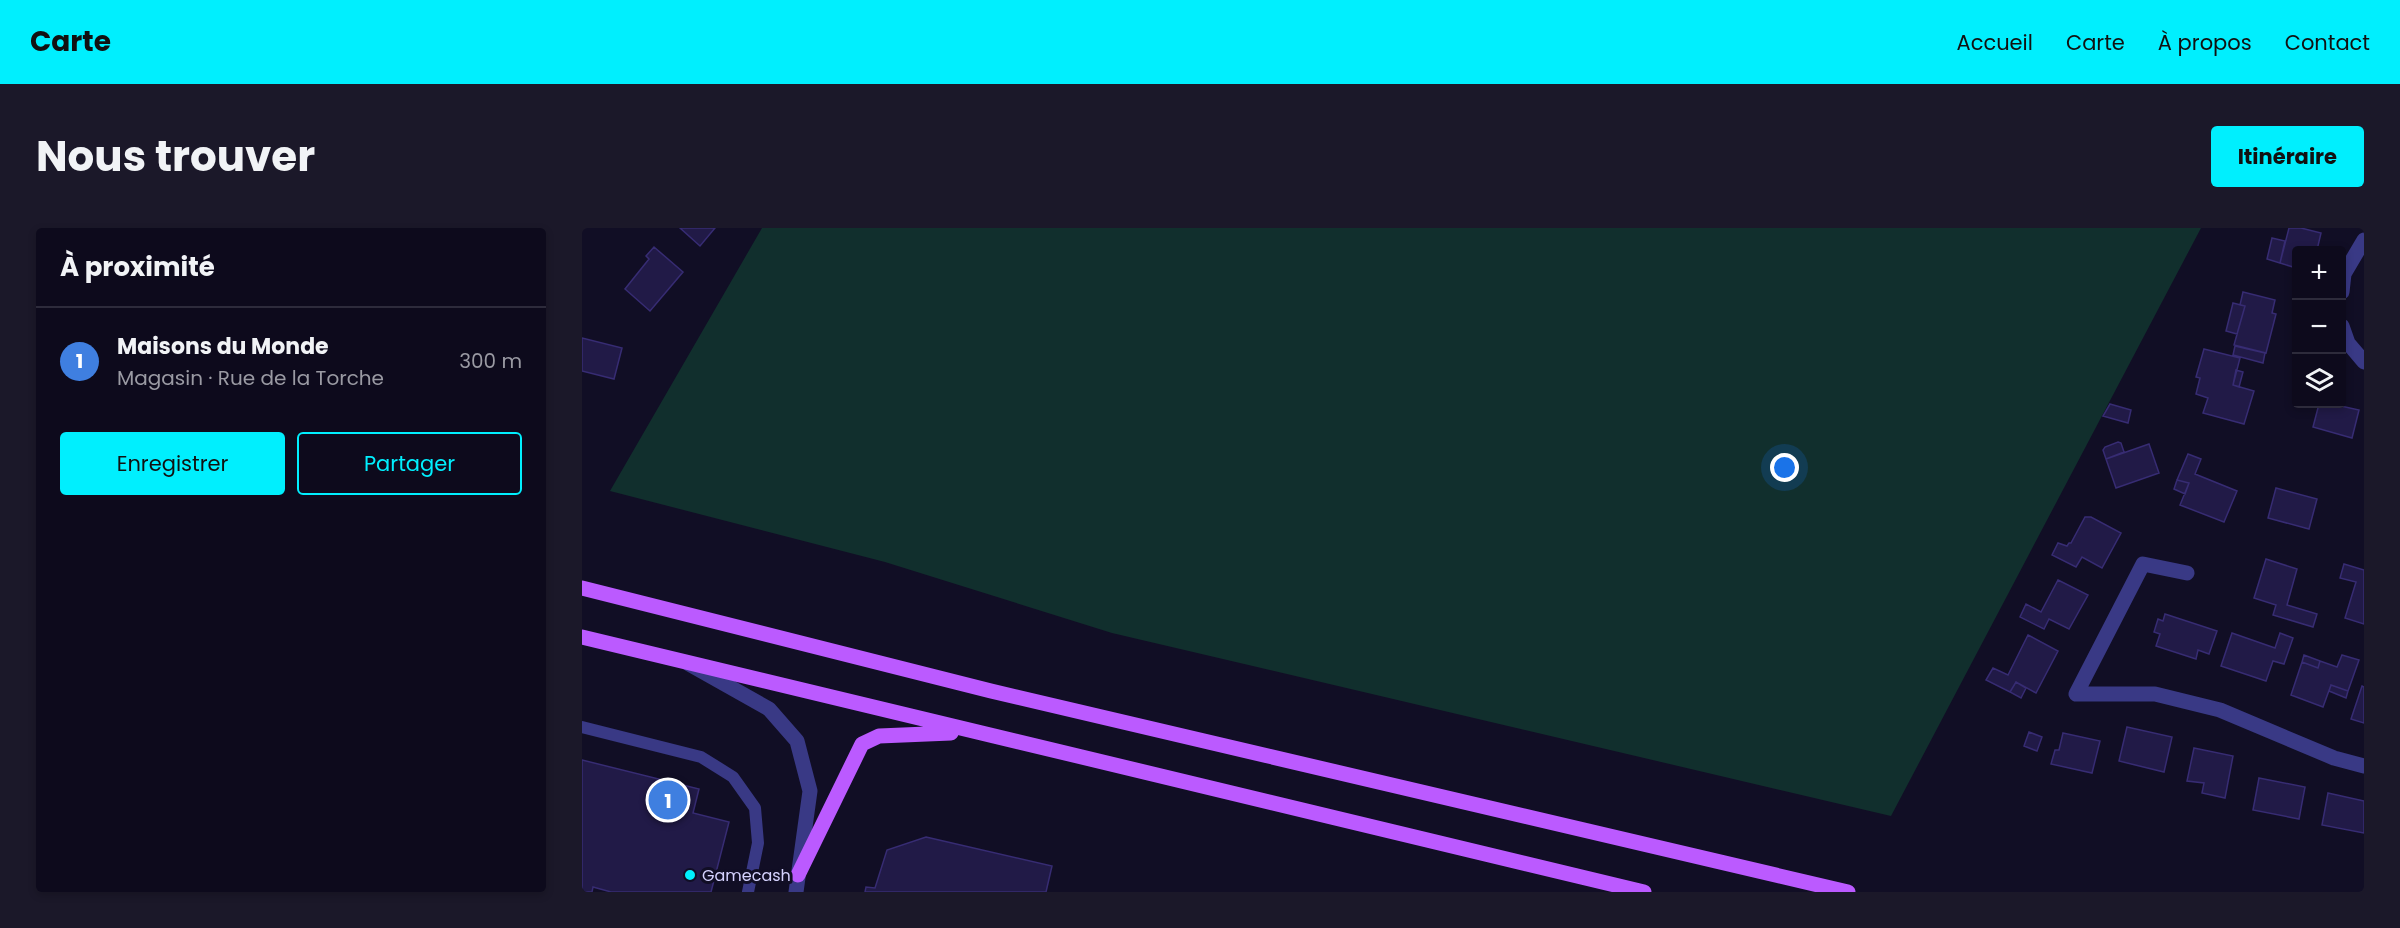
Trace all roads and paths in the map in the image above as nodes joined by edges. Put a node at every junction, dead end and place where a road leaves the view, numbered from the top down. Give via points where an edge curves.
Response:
1 (2364, 240) edge
2 (2346, 271) edge
3 (2346, 337) edge
4 (2364, 362) edge
5 (2187, 573) dead end
6 (582, 588) edge
7 (582, 637) edge
8 (683, 661) junction
9 (582, 727) edge
10 (974, 733) junction
11 (2364, 766) edge
12 (798, 875) junction
13 (748, 892) edge
14 (796, 892) edge
15 (1644, 892) edge
16 (1848, 892) edge

1 - 2 street
3 - 4 street
5 - 11 street via 2143,564 2076,694 2155,694 2220,710 2334,758
6 - 16 main road via 991,691
7 - 8 main road
8 - 10 main road
8 - 12 street via 769,709 797,741 810,791
9 - 13 lane via 701,757 733,777 755,808 758,843
10 - 12 main road via 899,733 862,744
10 - 15 main road
12 - 14 street

